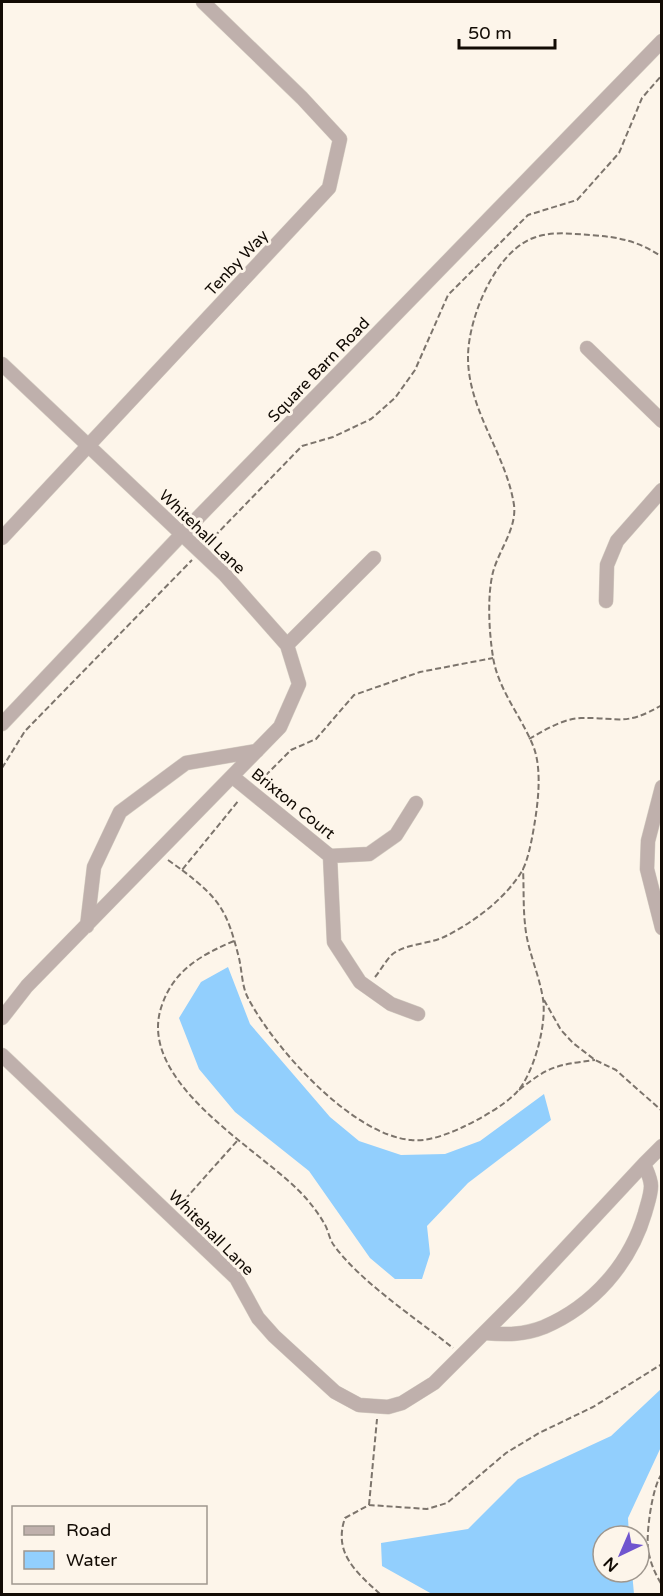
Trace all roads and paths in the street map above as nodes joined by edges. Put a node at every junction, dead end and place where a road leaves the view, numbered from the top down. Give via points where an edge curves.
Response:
1 (203, 2) edge
2 (662, 41) edge
3 (662, 75) edge
4 (662, 257) edge
5 (587, 348) dead end
6 (2, 364) edge
7 (662, 421) edge
8 (89, 447) junction
9 (662, 490) edge
10 (181, 535) junction
11 (2, 538) edge
12 (200, 552) junction
13 (374, 558) dead end
14 (606, 601) dead end
15 (287, 645) junction
16 (493, 658) junction
17 (662, 705) edge
18 (2, 724) edge
19 (529, 739) junction
20 (258, 751) junction
21 (2, 768) edge
22 (233, 777) junction
23 (662, 787) edge
24 (251, 790) junction
25 (416, 803) dead end
26 (158, 854) junction
27 (330, 856) junction
28 (523, 869) junction
29 (182, 870) junction
30 (87, 926) junction
31 (662, 928) edge
32 (234, 941) junction
33 (367, 987) junction
34 (544, 999) junction
35 (418, 1014) dead end
36 (2, 1018) edge
37 (2, 1055) edge
38 (595, 1060) junction
39 (516, 1093) junction
40 (662, 1111) edge
41 (237, 1141) junction
42 (662, 1146) edge
43 (644, 1164) junction
44 (170, 1216) junction
45 (484, 1333) junction
46 (462, 1356) junction
47 (662, 1364) edge
48 (378, 1407) junction
49 (662, 1474) edge
50 (369, 1505) junction
51 (662, 1585) edge
52 (380, 1594) edge

1 - 8 street, Tenby Way via 340,140 329,188
2 - 10 street, Square Barn Road
3 - 12 path via 642,98 619,153 586,192 577,200 528,215 448,295 415,370 395,398 371,419 302,446
4 - 16 path via 619,237 555,233 534,237 507,257 480,302 468,357 473,400 504,472 514,507 508,536 493,572
5 - 7 street
6 - 8 street, Whitehall Lane
8 - 10 street, Whitehall Lane
8 - 11 street, Tenby Way
9 - 14 street via 617,541 607,565
10 - 12 street, Whitehall Lane
10 - 18 street, Square Barn Road
12 - 15 street, Whitehall Lane
12 - 21 path via 26,731
13 - 15 street
15 - 20 street, Whitehall Lane via 299,684 280,727
16 - 19 path via 500,682
16 - 24 path via 420,672 354,695 316,739 291,750
17 - 19 path via 642,717 623,721 579,718 558,723
19 - 28 path via 535,750 538,785 532,837
20 - 22 street, Whitehall Lane
20 - 30 street via 186,763 120,812 94,867
22 - 24 street, Brixton Court
22 - 26 street, Whitehall Lane
23 - 31 street via 648,841 647,869
24 - 27 street, Brixton Court
24 - 29 path
25 - 27 street, Brixton Court via 396,835 369,854
26 - 29 path
26 - 30 street, Whitehall Lane
27 - 33 street via 334,942
28 - 33 path via 508,889 476,918 445,937 394,953
28 - 34 path via 525,924
29 - 32 path via 209,891 225,911
30 - 36 street, Whitehall Lane via 27,986
32 - 39 path via 246,995 265,1028 334,1102 373,1130 411,1140 444,1135 476,1120
32 - 41 path via 203,954 169,986 160,1010 158,1035 164,1058 184,1087
33 - 35 street via 391,1004
34 - 38 path via 561,1030
34 - 39 path via 541,1036 530,1073
37 - 44 street, Whitehall Lane
38 - 39 path via 544,1070
38 - 40 path via 616,1070
41 - 44 path
41 - 46 path via 296,1188 324,1223 333,1244 367,1279
42 - 43 street, Whitehall Lane
43 - 45 street, Whitehall Lane
43 - 45 street via 651,1185 638,1234 604,1285 588,1301 543,1327 512,1335
44 - 48 street, Whitehall Lane via 236,1278 258,1318 302,1365 349,1401
45 - 46 street, Whitehall Lane
46 - 48 street, Whitehall Lane via 418,1395 402,1403
47 - 50 path via 593,1407 506,1453 447,1503 426,1509
48 - 50 path
49 - 51 path via 651,1514 648,1547 654,1572
50 - 52 path via 345,1518 340,1533 345,1556

